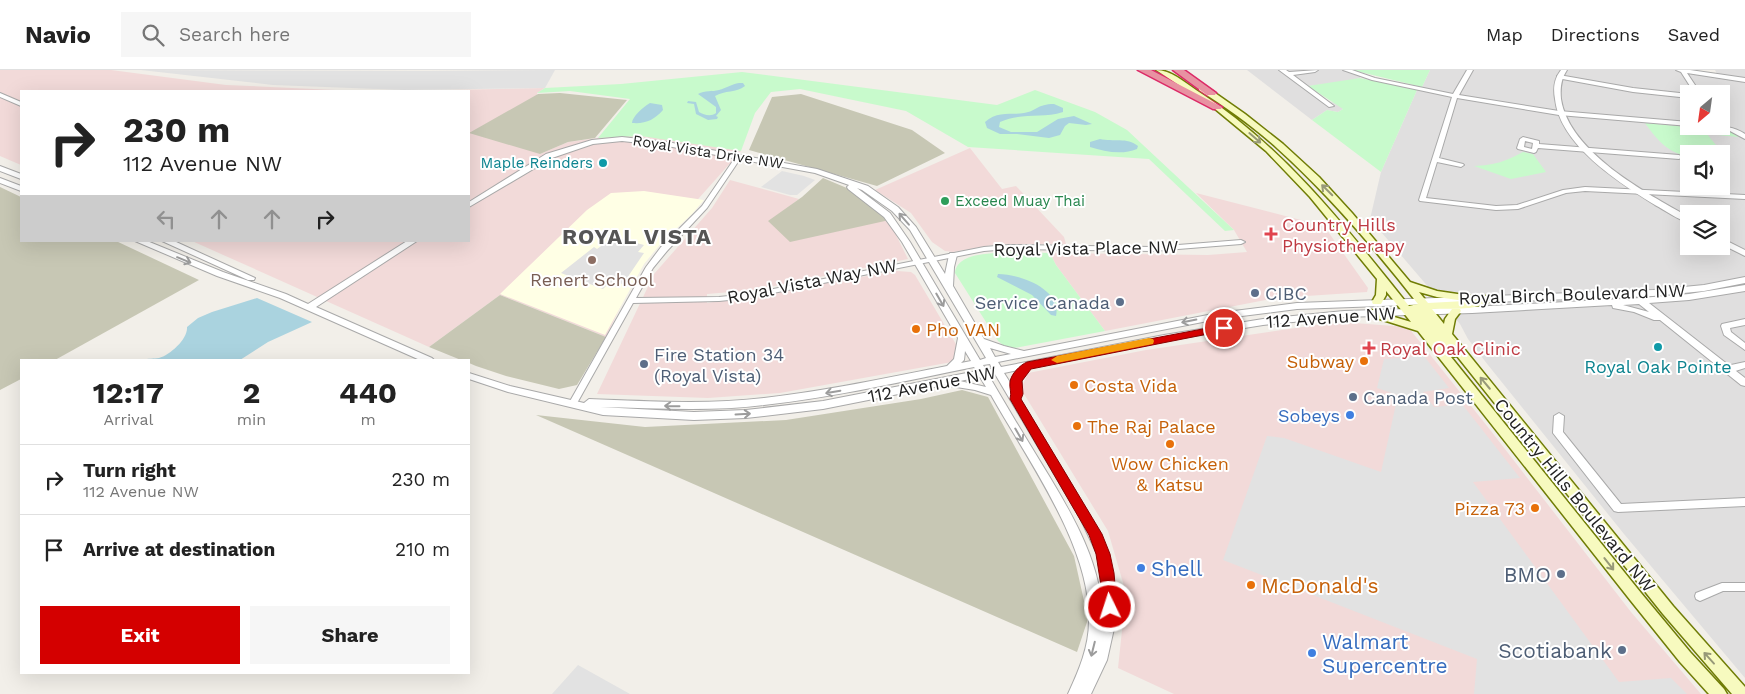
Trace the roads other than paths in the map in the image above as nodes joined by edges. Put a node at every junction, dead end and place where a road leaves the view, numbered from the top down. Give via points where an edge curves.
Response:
1 (1143, 70) edge
2 (1160, 70) edge
3 (1173, 70) edge
4 (1178, 70) edge
5 (1282, 70) edge
6 (1315, 70) edge
7 (1346, 70) edge
8 (1470, 70) edge
9 (1564, 70) edge
10 (1681, 70) edge
11 (1288, 74) junction
12 (1558, 77) junction
13 (1745, 80) edge
14 (1692, 85) edge
15 (1210, 93) junction
16 (1680, 95) edge
17 (0, 96) edge
18 (1455, 96) junction
19 (20, 104) edge
20 (1331, 106) dead end
21 (1216, 107) junction
22 (1559, 113) junction
23 (1680, 123) edge
24 (1730, 129) edge
25 (1745, 137) edge
26 (1536, 146) dead end
27 (1587, 150) junction
28 (739, 156) junction
29 (1678, 157) dead end
30 (1434, 159) junction
31 (1461, 165) dead end
32 (0, 168) edge
33 (20, 178) edge
34 (0, 180) edge
35 (842, 180) junction
36 (20, 189) edge
37 (1639, 191) junction
38 (1745, 198) edge
39 (1422, 200) junction
40 (470, 204) edge
41 (1418, 209) dead end
42 (1680, 216) edge
43 (141, 242) edge
44 (168, 242) edge
45 (411, 242) edge
46 (1241, 242) dead end
47 (1730, 245) edge
48 (1745, 253) edge
49 (953, 255) junction
50 (931, 259) junction
51 (918, 261) junction
52 (1382, 280) junction
53 (1745, 280) edge
54 (1404, 281) junction
55 (948, 287) junction
56 (1745, 288) edge
57 (283, 296) junction
58 (1488, 298) junction
59 (1474, 299) junction
60 (631, 301) junction
61 (1399, 301) junction
62 (1641, 301) junction
63 (1377, 302) junction
64 (1603, 303) junction
65 (309, 307) junction
66 (1418, 308) junction
67 (1456, 311) junction
68 (1371, 313) junction
69 (1745, 322) edge
70 (1675, 328) junction
71 (1421, 329) junction
72 (1447, 333) junction
73 (962, 339) junction
74 (981, 341) junction
75 (1745, 347) edge
76 (1034, 353) junction
77 (427, 359) edge
78 (992, 361) junction
79 (976, 364) junction
80 (1745, 365) edge
81 (1027, 366) junction
82 (1471, 366) junction
83 (950, 369) junction
84 (1729, 370) junction
85 (998, 371) junction
86 (1745, 371) edge
87 (982, 374) junction
88 (470, 376) edge
89 (945, 382) junction
90 (1745, 384) edge
91 (994, 393) junction
92 (1015, 399) junction
93 (574, 403) junction
94 (1558, 416) dead end
95 (1745, 502) edge
96 (1745, 587) edge
97 (1700, 596) dead end
98 (1075, 694) edge
99 (1084, 694) edge
100 (1719, 694) edge
101 (1742, 694) edge

1 - 21 highway
2 - 21 main road, Country Hills Boulevard NW
3 - 15 main road, Country Hills Boulevard NW
4 - 15 highway
5 - 11 street
6 - 11 street
7 - 18 street
8 - 18 street
9 - 12 street
10 - 13 street
10 - 14 street
11 - 20 street
12 - 16 street
12 - 22 street via 1556,97
54 -> 15 main road, Country Hills Boulevard NW via 1328,190 1262,131
17 - 19 street
18 - 22 street
18 - 30 street
21 -> 52 main road, Country Hills Boulevard NW via 1301,181
22 - 23 street
22 - 27 street
24 - 25 street
26 - 27 street
27 - 29 street
27 - 37 street via 1608,170
28 - 35 street, Royal Vista Drive NW via 809,169
28 - 40 street, Royal Vista Drive NW via 634,140 592,142 549,156
28 - 60 street via 705,207 664,248
30 - 31 street
30 - 39 street
32 - 33 street
34 - 36 street
50 -> 35 street, Royal Vista Drive NW via 895,209 865,188
35 - 51 street, Royal Vista Drive NW via 873,202 893,222
37 - 38 street
37 - 39 street via 1566,191 1518,207 1496,208
37 - 42 street
39 - 41 street
43 -> 57 street
44 - 57 street
45 - 65 street
46 - 49 street, Royal Vista Place NW via 1153,249 1009,247
47 - 48 street
49 - 50 street, Royal Vista Place NW
49 - 55 street via 949,263
50 - 51 street, Royal Vista Way NW
50 - 55 street, Royal Vista Drive NW
51 - 60 street, Royal Vista Way NW via 748,296
51 -> 73 street, Royal Vista Drive NW
52 - 61 main road, Country Hills Boulevard NW
52 - 63 main road
53 - 58 street, Royal Birch Boulevard NW via 1653,293
54 - 59 main road via 1437,296
54 - 66 main road, Country Hills Boulevard NW
55 - 74 street, Royal Vista Drive NW
56 - 62 street, Royal Birch Boulevard NW
57 - 65 street
58 - 59 street, Royal Birch Boulevard NW
58 - 66 main road via 1479,303
59 - 66 street, Royal Birch Boulevard NW
60 - 93 street
61 - 63 street, 112 Avenue NW
61 - 66 main road, Country Hills Boulevard NW
61 - 66 street, Royal Birch Boulevard NW
62 - 64 street, Royal Birch Boulevard NW
62 - 70 street
63 -> 76 street, 112 Avenue NW via 1248,311
64 - 67 street, Royal Birch Boulevard NW
64 - 70 street via 1636,310
65 - 77 street
66 - 67 street, Royal Birch Boulevard NW
66 - 68 street, 112 Avenue NW
66 - 71 main road, Country Hills Boulevard NW
66 - 72 main road, Country Hills Boulevard NW
66 - 82 main road via 1455,355
67 - 72 main road via 1450,319
68 - 71 main road
68 - 81 street, 112 Avenue NW via 1246,324
69 - 75 street via 1725,326 1727,333
70 - 84 street
71 -> 100 main road, Country Hills Boulevard NW via 1636,597
72 - 82 main road, Country Hills Boulevard NW
73 - 79 street, Royal Vista Drive NW
73 - 83 street via 959,360
74 - 76 street via 1008,351
74 - 78 street, Royal Vista Drive NW
76 - 78 street, 112 Avenue NW
78 - 79 street, 112 Avenue NW
78 - 85 street, Royal Vista Drive NW
79 - 83 street, 112 Avenue NW
79 - 87 street, Royal Vista Drive NW
80 - 84 street
81 - 85 street, 112 Avenue NW
81 - 92 street via 1016,381 1018,394
101 -> 82 main road, Country Hills Boulevard NW via 1650,589
83 -> 93 street, 112 Avenue NW via 763,402 682,406
84 - 86 street
84 - 90 street
85 - 87 street, 112 Avenue NW
85 - 92 street, Royal Vista Drive NW
87 - 89 street, 112 Avenue NW
87 - 91 street, Royal Vista Drive NW
88 - 93 street, 112 Avenue NW via 508,389
89 - 91 street via 976,386
93 -> 89 street, 112 Avenue NW via 603,411 636,414 746,414 822,405
91 -> 98 street, Royal Vista Drive NW via 1072,528 1089,570 1096,634 1089,664
92 - 99 street, Royal Vista Drive NW via 1095,534 1103,554 1109,592 1109,624 1100,660
94 - 95 street via 1558,433 1618,508
96 - 97 street via 1722,586

